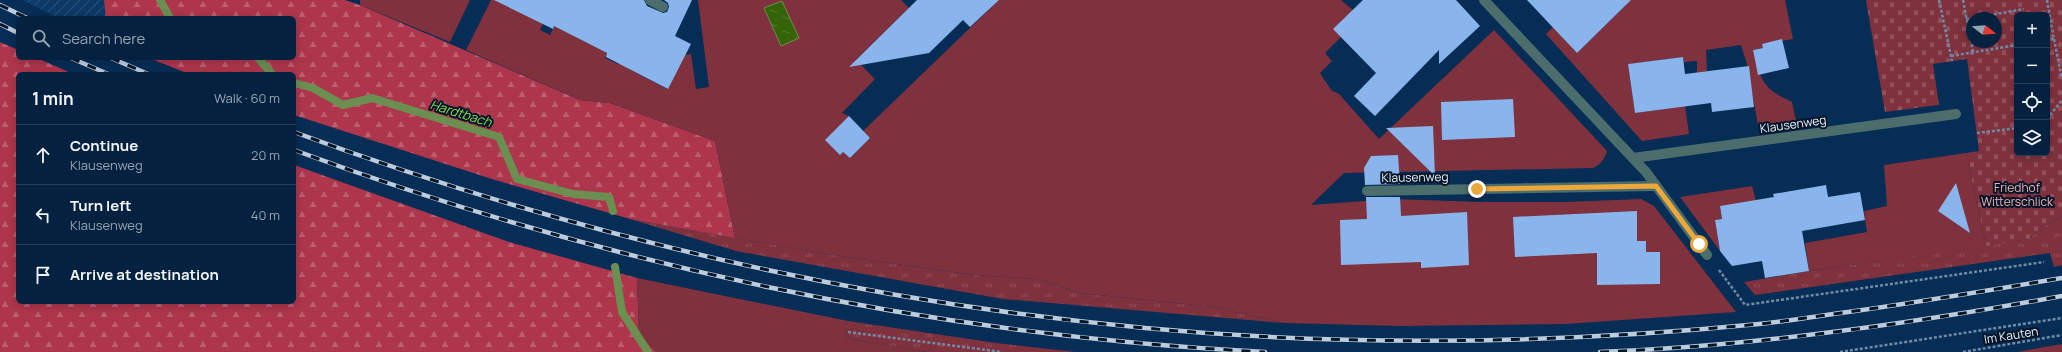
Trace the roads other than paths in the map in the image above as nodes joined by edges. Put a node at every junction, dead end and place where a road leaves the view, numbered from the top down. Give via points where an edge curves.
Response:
1 (650, 0) edge
2 (1484, 0) edge
3 (663, 7) dead end
4 (1956, 114) dead end
5 (1633, 158) junction
6 (1656, 186) junction
7 (1367, 191) dead end
8 (1707, 256) road end

1 - 3 street
2 - 5 street
4 - 5 street, Klausenweg
5 - 6 street
6 - 7 street, Klausenweg
6 - 8 street

